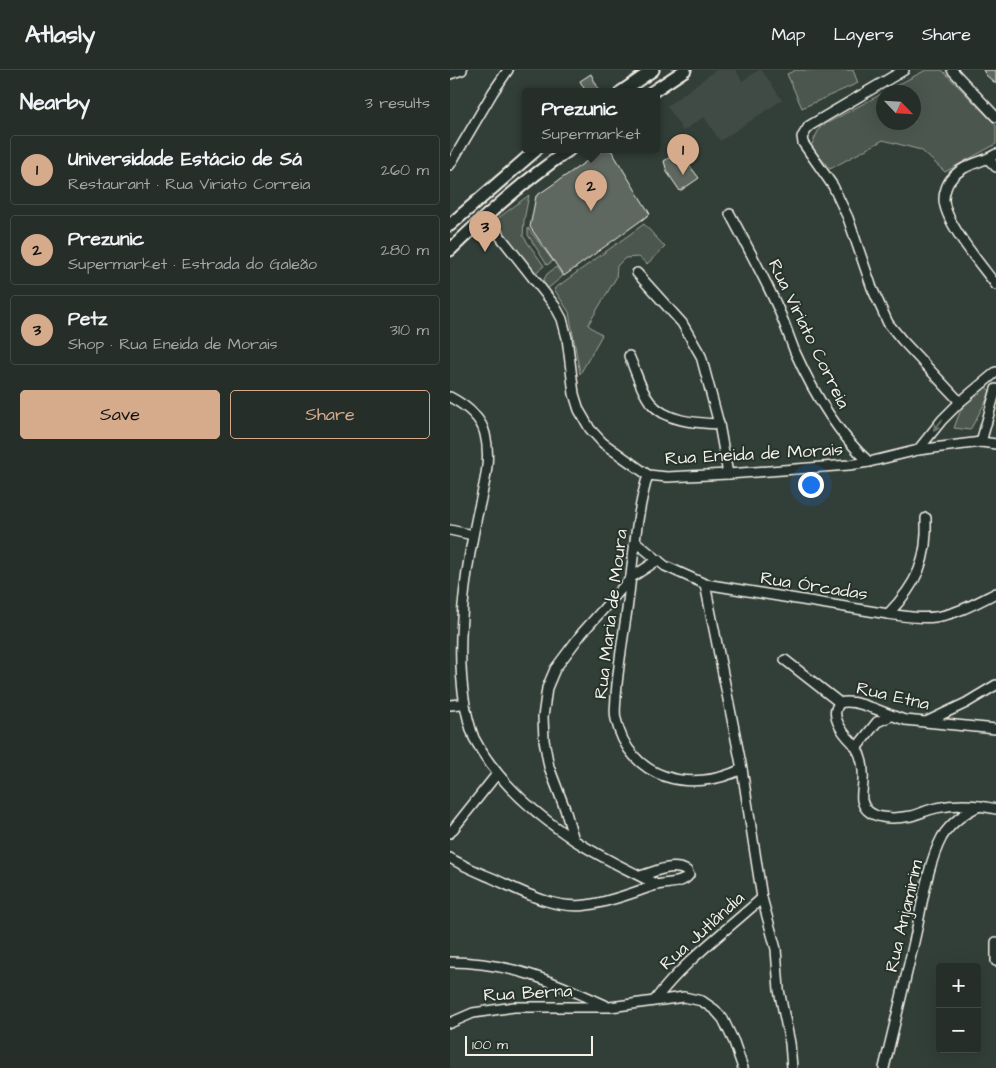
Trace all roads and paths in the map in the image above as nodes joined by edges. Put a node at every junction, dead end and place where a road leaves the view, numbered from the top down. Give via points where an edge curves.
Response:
1 (462, 70) edge
2 (508, 70) edge
3 (653, 70) edge
4 (686, 70) edge
5 (904, 70) edge
6 (952, 70) edge
7 (450, 74) edge
8 (627, 88) edge
9 (658, 88) edge
10 (996, 117) edge
11 (533, 153) edge
12 (533, 153) edge
13 (565, 153) edge
14 (992, 157) edge
15 (450, 165) edge
16 (996, 167) edge
17 (730, 214) dead end
18 (485, 217) junction
19 (450, 225) edge
20 (450, 250) edge
21 (638, 273) dead end
22 (996, 286) edge
23 (630, 356) dead end
24 (996, 372) edge
25 (996, 389) edge
26 (450, 397) edge
27 (960, 402) junction
28 (719, 424) junction
29 (981, 442) junction
30 (996, 444) edge
31 (918, 450) junction
32 (868, 462) junction
33 (728, 474) junction
34 (648, 475) junction
35 (926, 518) dead end
36 (450, 530) edge
37 (473, 535) junction
38 (636, 542) junction
39 (658, 560) junction
40 (632, 577) junction
41 (705, 584) junction
42 (996, 593) edge
43 (888, 614) junction
44 (454, 624) edge
45 (785, 660) dead end
46 (996, 685) edge
47 (840, 703) junction
48 (461, 704) junction
49 (450, 705) edge
50 (891, 716) junction
51 (926, 722) junction
52 (996, 729) edge
53 (857, 747) junction
54 (742, 769) junction
55 (497, 774) junction
56 (983, 806) junction
57 (996, 809) edge
58 (450, 832) edge
59 (574, 840) junction
60 (450, 858) edge
61 (641, 876) junction
62 (657, 885) junction
63 (762, 898) junction
64 (996, 942) edge
65 (996, 961) edge
66 (450, 962) edge
67 (654, 1000) junction
68 (610, 1007) junction
69 (450, 1023) edge
70 (743, 1068) edge
71 (792, 1068) edge
72 (884, 1068) edge

1 - 7 street
2 - 15 street
3 - 8 main road
4 - 9 main road
5 - 27 street via 814,122 802,137 803,144 833,186 888,323
6 - 10 street
11 - 18 main road via 483,202
12 - 19 main road
13 - 18 main road
14 - 16 street
14 - 22 street via 963,168 951,178 944,200 957,232
17 - 32 street, Rua Viriato Correia via 777,306 813,387 833,421
18 - 20 main road
18 - 34 street, Rua Eneida de Morais via 562,319 574,394 590,429 609,448
21 - 28 street via 682,323 693,341
23 - 28 street via 644,391 656,408 684,420
24 - 27 street
25 - 29 street
26 - 37 street via 466,405 485,432 488,452 486,473
27 -> 31 street
28 - 33 street
29 - 30 street, Rua Eneida de Morais
29 - 31 street, Rua Eneida de Morais
31 - 32 street, Rua Eneida de Morais
32 - 33 street, Rua Eneida de Morais
33 - 34 street, Rua Eneida de Morais
34 - 38 street, Rua Maria de Moura
35 - 43 street via 927,541 922,562 903,598
36 - 37 street
37 - 44 street
38 - 39 street, Rua Órcadas
38 - 40 street, Rua Maria de Moura
39 - 40 street
39 - 41 street, Rua Órcadas
40 - 54 street, Rua Maria de Moura via 617,677 615,717 621,735 644,767 674,780 712,780
40 - 59 street via 568,652 555,669 547,688 544,740 549,768
41 - 43 street, Rua Órcadas
41 - 54 street, Rua Jutlândia
42 - 43 street, Rua Órcadas via 959,611 935,617
44 - 48 street
45 - 47 street
46 - 51 street
47 - 50 street, Rua Etna via 859,703
47 - 53 street, Rua Etna via 836,710 837,723
48 - 49 street
48 - 55 street via 474,737
50 - 51 street, Rua Etna
50 - 53 street via 877,722
51 - 52 street, Rua Etna
53 - 56 street, Rua Etna via 863,764 862,802 874,814 898,818 953,804
54 - 63 street, Rua Jutlândia
55 - 58 street
55 - 59 street
56 - 57 street
56 - 72 street, Rua Anjamirim via 971,810 954,823 939,844
59 - 61 street
60 - 62 street via 528,894 564,906 586,906
61 - 62 street
61 - 62 street via 665,868 679,867 688,871 686,879
63 - 67 street, Rua Jutlândia via 679,972
63 - 71 street via 776,949
64 - 65 street
66 - 68 street via 475,962 514,969 564,986
67 - 68 street
67 - 70 street via 684,997 702,1001 715,1010 728,1028
68 - 69 street, Rua Berna via 514,1007 473,1013

